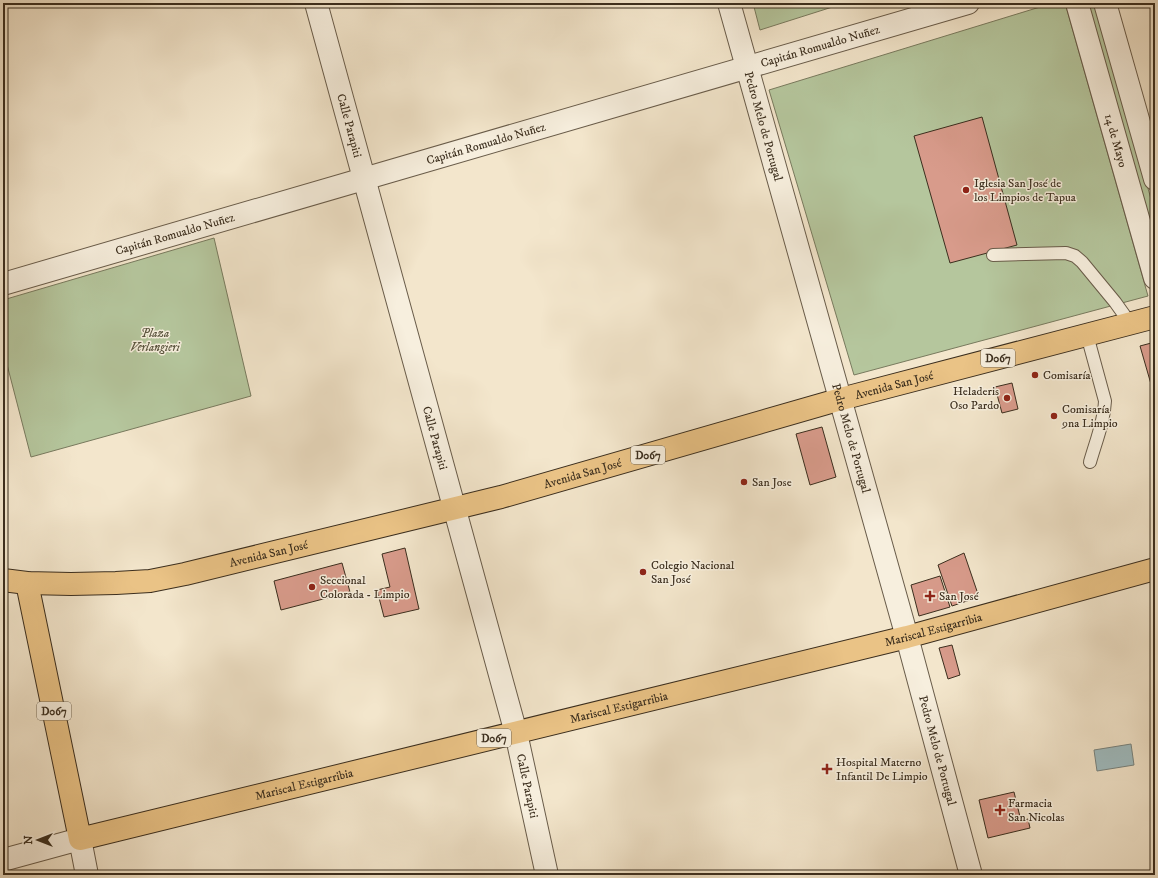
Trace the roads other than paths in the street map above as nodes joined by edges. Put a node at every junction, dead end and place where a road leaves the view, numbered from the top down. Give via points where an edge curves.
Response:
1 (316, 3) edge
2 (729, 3) edge
3 (968, 3) edge
4 (1076, 3) edge
5 (1105, 3) edge
6 (747, 67) junction
7 (364, 179) junction
8 (1155, 179) edge
9 (993, 255) dead end
10 (1155, 278) edge
11 (3, 284) edge
12 (1155, 317) edge
13 (1130, 323) junction
14 (1087, 334) junction
15 (841, 399) junction
16 (1090, 462) dead end
17 (454, 509) junction
18 (1155, 569) edge
19 (3, 580) edge
20 (27, 583) junction
21 (907, 637) junction
22 (516, 733) junction
23 (80, 839) junction
24 (3, 860) edge
25 (87, 875) edge
26 (547, 875) edge
27 (971, 875) edge

1 - 7 street, Calle Parapiti
2 - 6 street, Pedro Melo de Portugal
3 - 6 street, Capitán Romualdo Nuñez
4 - 10 street, 14 de Mayo
5 - 8 street
6 - 7 street, Capitán Romualdo Nuñez
6 - 15 street, Pedro Melo de Portugal
7 - 11 street, Capitán Romualdo Nuñez
7 - 17 street, Calle Parapiti
9 - 13 lane via 1075,256
12 - 13 main road, Avenida San José / D067
13 - 14 main road, Avenida San José / D067
14 - 15 main road, Avenida San José / D067
14 - 16 lane via 1105,401 1102,422
15 - 17 main road, Avenida San José / D067
15 - 21 street, Pedro Melo de Portugal
17 - 20 main road, Avenida San José / D067 via 150,581
17 - 22 street, Calle Parapiti
18 - 21 main road, Mariscal Estigarribia / D067
19 - 20 main road, D067
20 - 23 main road, D067
21 - 22 main road, Mariscal Estigarribia / D067
21 - 27 street, Pedro Melo de Portugal
22 - 23 main road, Mariscal Estigarribia / D067
22 - 26 street, Calle Parapiti
23 - 24 street
23 - 25 street

